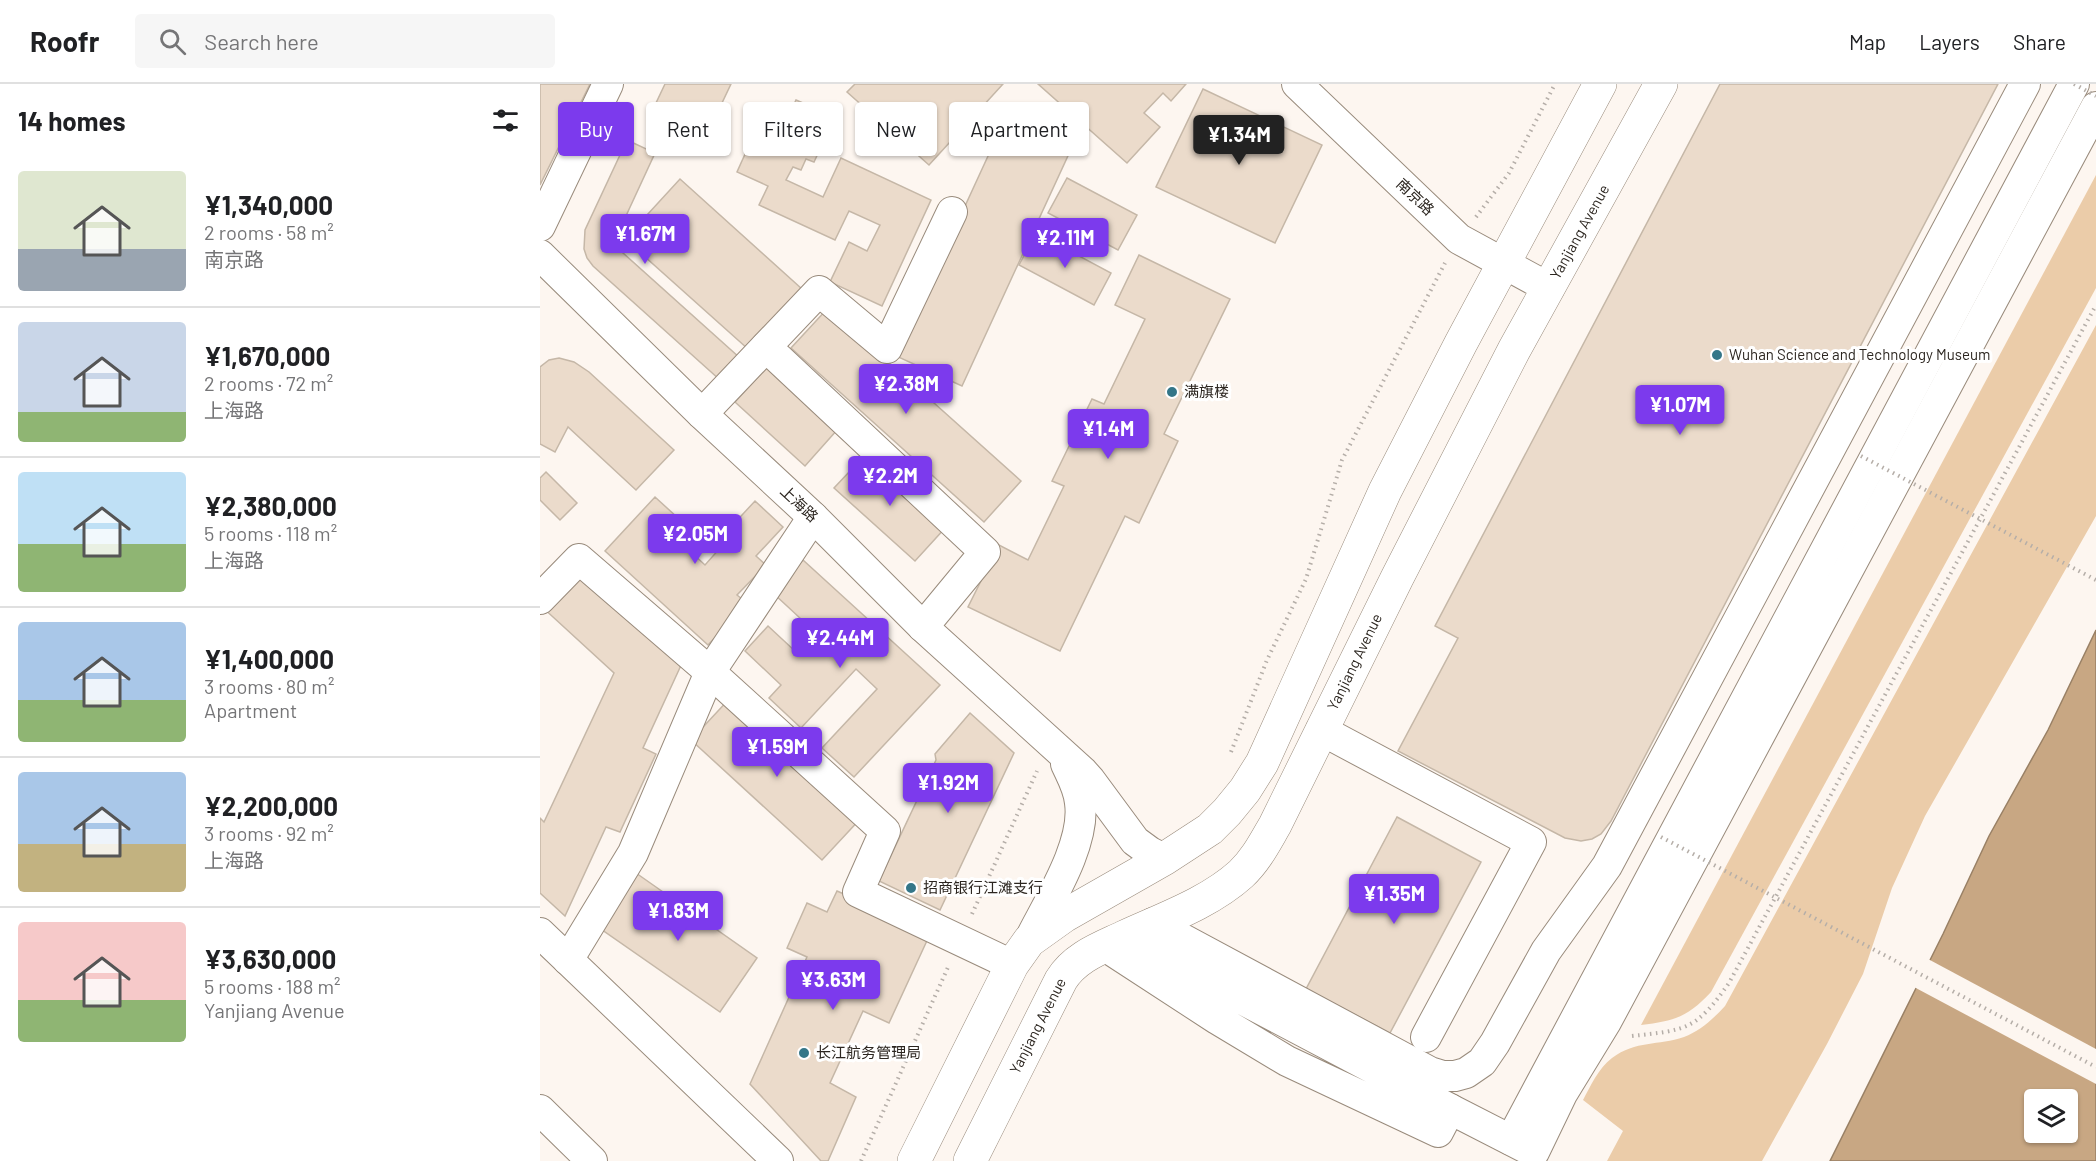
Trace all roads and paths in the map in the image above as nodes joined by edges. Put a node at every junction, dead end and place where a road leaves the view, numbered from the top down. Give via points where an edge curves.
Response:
1 (608, 84) edge
2 (1297, 84) edge
3 (1555, 84) edge
4 (1600, 84) edge
5 (1661, 84) edge
6 (2025, 84) edge
7 (2074, 84) edge
8 (2096, 96) edge
9 (2096, 107) edge
10 (952, 212) dead end
11 (540, 226) edge
12 (1459, 238) junction
13 (540, 255) edge
14 (1503, 264) junction
15 (1549, 288) junction
16 (2096, 306) edge
17 (766, 347) junction
18 (702, 414) junction
19 (1861, 456) dead end
20 (813, 517) junction
21 (2096, 580) edge
22 (540, 601) edge
23 (923, 627) junction
24 (710, 672) junction
25 (1321, 730) junction
26 (1060, 751) junction
27 (1230, 755) dead end
28 (1661, 837) dead end
29 (1164, 859) junction
30 (1153, 923) junction
31 (540, 933) edge
32 (1114, 941) junction
33 (1020, 953) junction
34 (568, 960) junction
35 (1426, 1037) dead end
36 (1595, 1040) junction
37 (2096, 1067) edge
38 (540, 1110) edge
39 (1510, 1140) junction
40 (592, 1161) edge
41 (778, 1161) edge
42 (914, 1161) edge
43 (970, 1161) edge

1 - 11 street
2 - 12 street, 南京路
3 - 12 path via 1509,173
4 - 14 main road
5 - 15 main road, Yanjiang Avenue
6 - 30 street via 1607,866 1546,951 1482,1062 1455,1076 1430,1072
7 - 8 path, bridge
7 - 39 street
9 - 36 street
10 - 17 street via 887,348 819,291
12 - 14 street, 南京路
12 - 27 path via 1342,460 1306,579 1267,660
13 - 18 street, 上海路
14 - 15 street, 南京路
14 - 29 main road via 1385,490 1262,763 1221,818
15 - 25 main road, Yanjiang Avenue
16 - 36 path via 1729,983 1705,1015 1683,1028
17 - 18 street
17 - 23 street via 985,552
18 - 20 street, 上海路
19 - 21 path, bridge
20 - 23 street, 上海路
20 - 24 street
22 - 24 street via 579,559
23 - 26 street, 上海路
24 - 33 street via 885,831 858,892
24 - 34 street via 633,853
25 - 30 main road, Yanjiang Avenue via 1275,825 1242,873 1206,898
25 - 35 street via 1531,842
26 - 29 street, 上海路 via 1090,780 1135,841
26 - 33 street, 上海路 via 1078,788 1079,831 1071,856
28 - 37 path, bridge
29 - 33 main road via 1064,916
30 - 32 main road, Yanjiang Avenue
31 - 34 street
32 - 39 street via 1217,1019 1287,1061 1438,1132 1450,1109
32 - 43 main road, Yanjiang Avenue via 1076,962 1061,980
33 - 42 main road
34 - 41 street
36 - 39 street via 1562,1094 1534,1152
38 - 40 street

